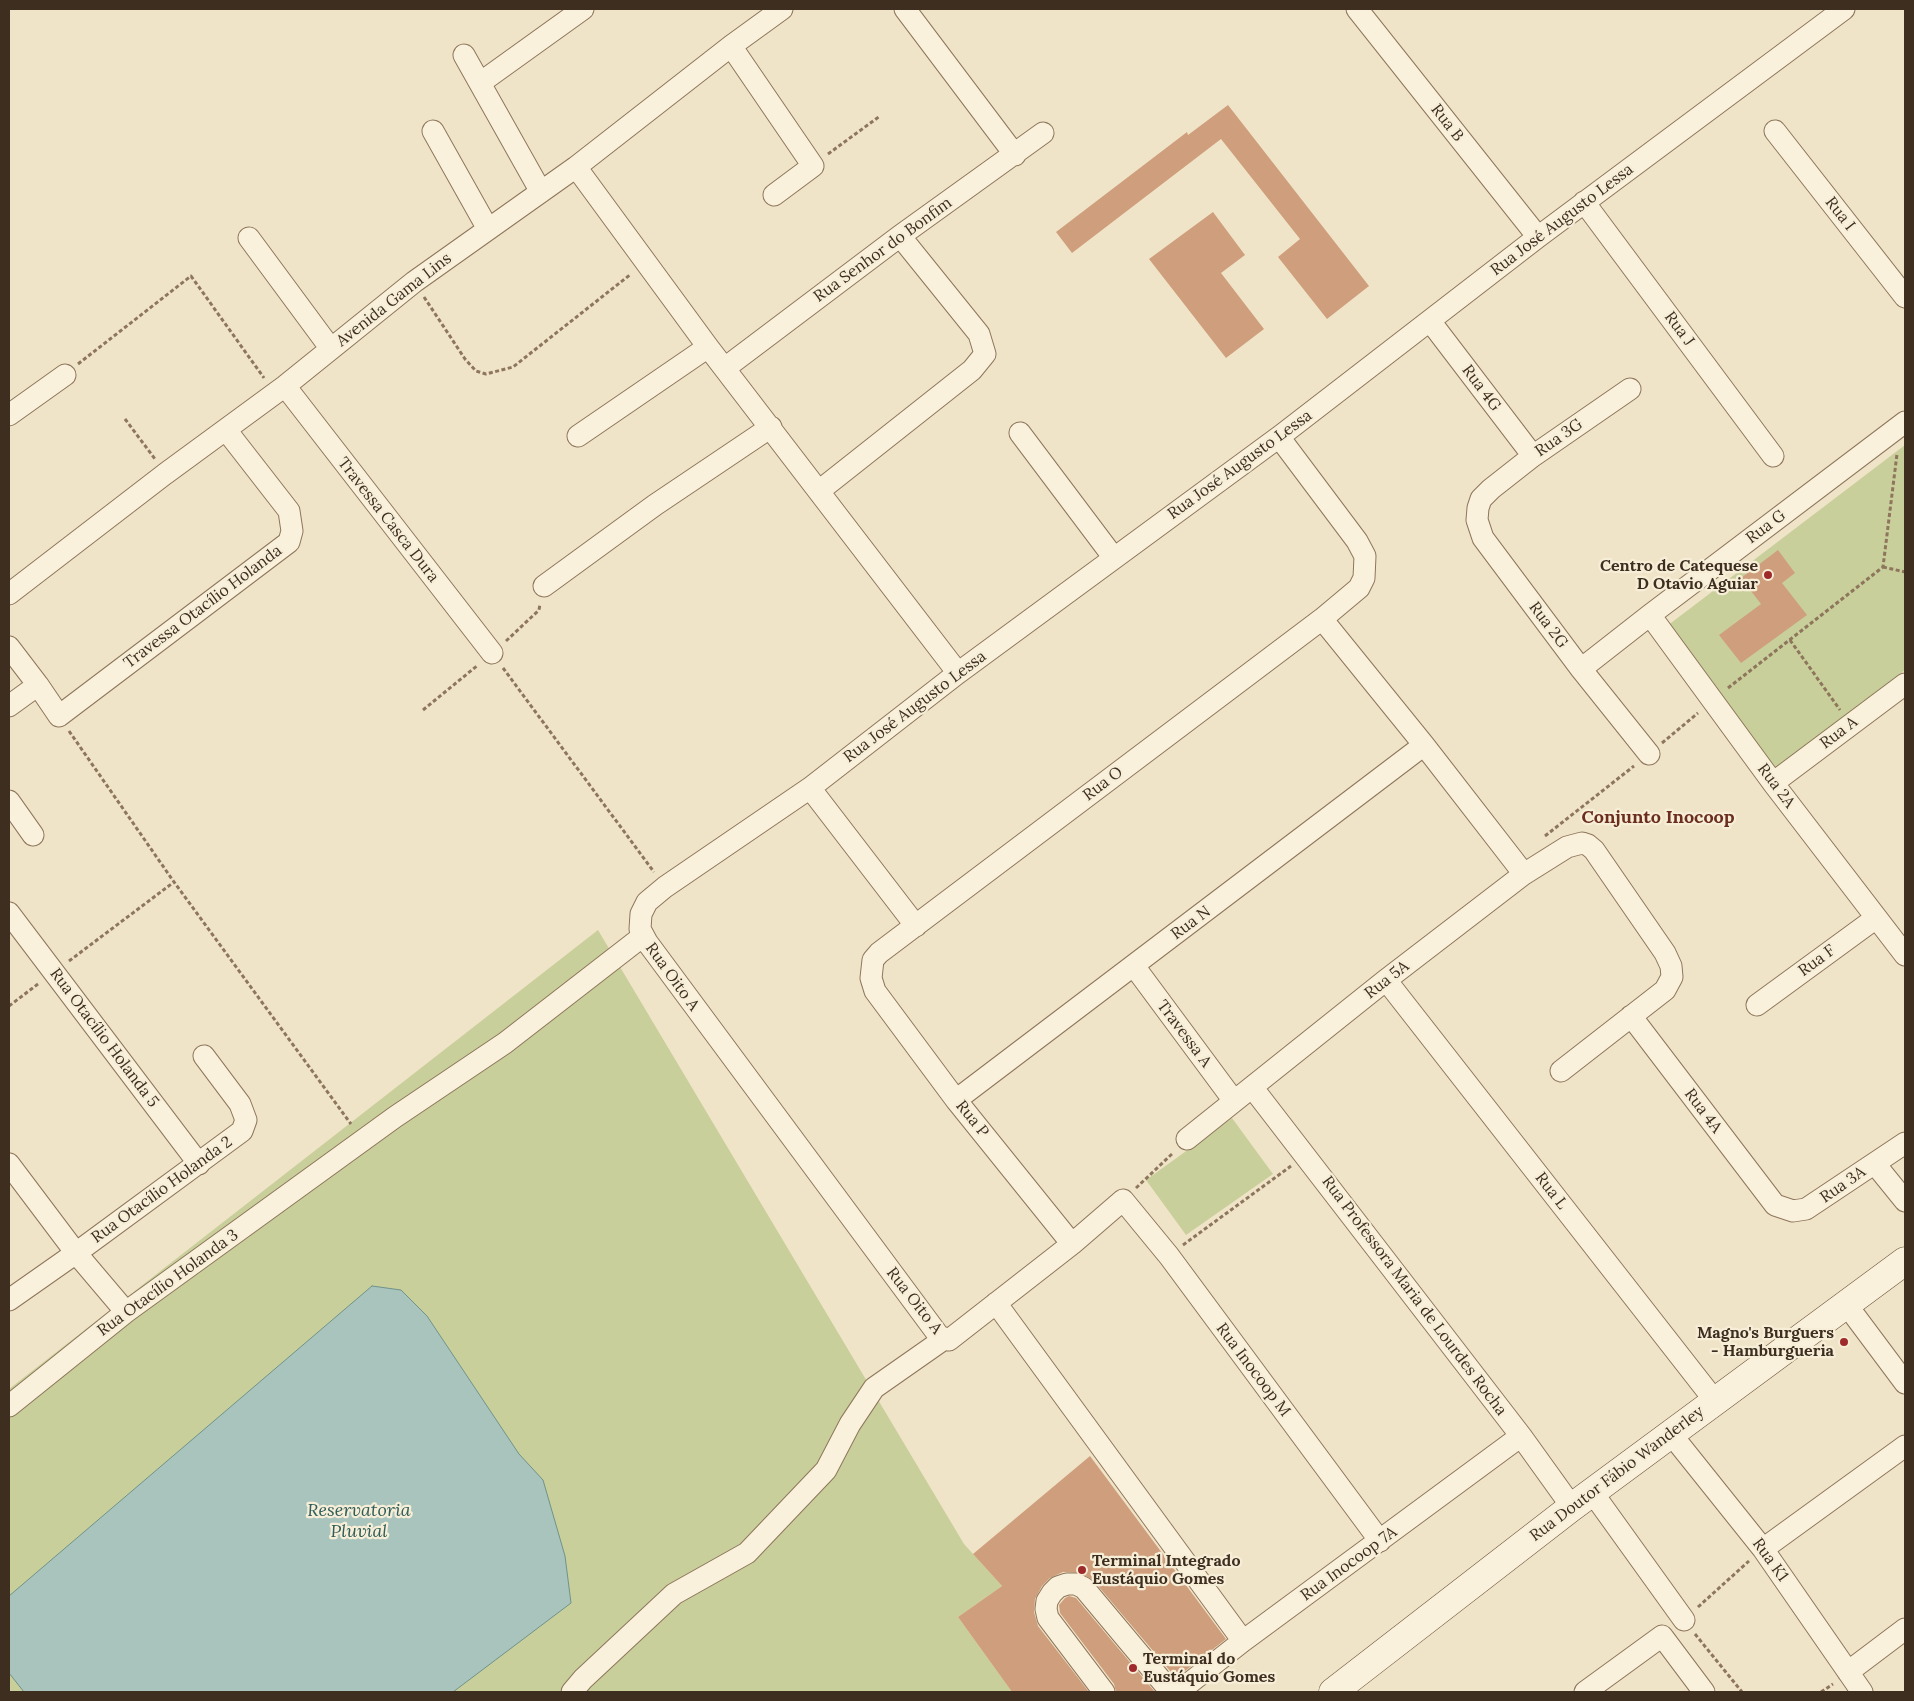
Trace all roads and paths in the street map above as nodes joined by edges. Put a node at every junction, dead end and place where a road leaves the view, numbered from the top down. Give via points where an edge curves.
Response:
1 (583, 9) edge
2 (782, 9) edge
3 (905, 9) edge
4 (1357, 9) edge
5 (1844, 9) edge
6 (731, 46) junction
7 (464, 55) dead end
8 (480, 82) junction
9 (880, 116) dead end
10 (433, 131) dead end
11 (1775, 131) dead end
12 (1043, 133) dead end
13 (1015, 155) junction
14 (813, 166) junction
15 (576, 167) junction
16 (540, 192) junction
17 (774, 195) dead end
18 (1584, 202) junction
19 (488, 229) junction
20 (900, 236) junction
21 (1538, 237) junction
22 (250, 238) dead end
23 (646, 262) junction
24 (414, 282) junction
25 (1905, 297) edge
26 (1430, 321) junction
27 (708, 346) junction
28 (331, 349) junction
29 (725, 368) junction
30 (65, 375) joint
31 (1630, 389) dead end
32 (279, 390) junction
33 (9, 415) edge
34 (125, 419) dead end
35 (1903, 424) edge
36 (771, 427) junction
37 (226, 430) junction
38 (1020, 433) dead end
39 (578, 436) dead end
40 (1279, 437) junction
41 (1533, 456) junction
42 (1773, 456) dead end
43 (165, 474) junction
44 (1491, 490) joint
45 (819, 491) junction
46 (1114, 558) junction
47 (1883, 567) junction
48 (1905, 572) edge
49 (544, 586) dead end
50 (9, 594) edge
51 (1650, 615) junction
52 (1322, 618) junction
53 (1790, 640) junction
54 (9, 647) edge
55 (492, 653) joint
56 (1581, 669) junction
57 (958, 674) junction
58 (1905, 684) edge
59 (38, 685) junction
60 (1712, 700) junction
61 (9, 706) edge
62 (59, 716) junction
63 (1851, 724) junction
64 (1424, 746) junction
65 (1649, 754) junction
66 (1773, 783) junction
67 (810, 788) junction
68 (9, 801) edge
69 (34, 835) dead end
70 (1543, 837) dead end
71 (1524, 874) junction
72 (174, 882) junction
73 (665, 887) junction
74 (9, 913) edge
75 (1876, 918) junction
76 (916, 926) junction
77 (641, 929) junction
78 (1905, 955) edge
79 (1134, 966) junction
80 (54, 973) junction
81 (1386, 980) junction
82 (875, 991) joint
83 (1757, 1005) dead end
84 (9, 1006) edge
85 (1631, 1016) junction
86 (204, 1056) dead end
87 (1561, 1071) dead end
88 (1252, 1087) junction
89 (956, 1100) junction
90 (1234, 1101) junction
91 (351, 1124) dead end
92 (1188, 1139) joint
93 (1905, 1142) edge
94 (1306, 1154) junction
95 (9, 1164) edge
96 (198, 1164) junction
97 (1875, 1164) junction
98 (1122, 1200) junction
99 (1905, 1200) edge
100 (1776, 1205) joint
101 (1072, 1244) junction
102 (76, 1253) junction
103 (1168, 1256) junction
104 (1905, 1261) edge
105 (9, 1298) edge
106 (996, 1304) junction
107 (1846, 1304) junction
108 (126, 1312) junction
109 (944, 1339) junction
110 (1905, 1383) edge
111 (1715, 1401) junction
112 (9, 1406) edge
113 (1671, 1434) junction
114 (1521, 1436) junction
115 (1905, 1446) edge
116 (1582, 1500) junction
117 (1380, 1541) junction
118 (1763, 1549) junction
119 (1684, 1620) junction
120 (1905, 1629) edge
121 (1243, 1641) junction
122 (1848, 1672) junction
123 (572, 1692) edge
124 (1104, 1692) edge
125 (1171, 1692) edge
126 (1178, 1692) edge
127 (1333, 1692) edge
128 (1585, 1692) edge
129 (1704, 1692) edge
130 (1742, 1692) edge
131 (1862, 1692) edge

1 - 8 street
2 - 6 street, Avenida Gama Lins
3 - 13 street
4 - 21 street, Rua B
5 - 18 street, Rua José Augusto Lessa
6 - 14 street
6 - 15 street, Avenida Gama Lins
7 - 8 street
8 - 16 street
9 - 14 path
10 - 19 street
11 - 25 street, Rua I
12 - 13 street, Rua Senhor do Bonfim
13 - 20 street, Rua Senhor do Bonfim
14 - 17 street
15 - 16 street, Avenida Gama Lins
15 - 23 street
16 - 19 street, Avenida Gama Lins
18 - 21 street, Rua José Augusto Lessa
18 - 42 street, Rua J
19 - 24 street, Avenida Gama Lins
20 - 29 street, Rua Senhor do Bonfim
20 - 45 street via 979,334 986,354 972,370
21 - 26 street, Rua José Augusto Lessa
22 - 28 street
23 - 24 path via 513,367 486,374 476,370 465,359
23 - 27 street
24 - 28 street, Avenida Gama Lins
26 - 40 street, Rua José Augusto Lessa
26 - 41 street, Rua 4G
27 - 29 street
27 - 39 street
28 - 32 street, Avenida Gama Lins
29 - 36 street
30 - 32 path via 190,276
30 - 33 street
31 - 41 street, Rua 3G
32 - 37 street, Avenida Gama Lins
32 - 55 street, Travessa Casca Dura
34 - 43 path
35 - 47 path
35 - 51 street, Rua G
36 - 45 street
36 - 49 street via 655,505
37 - 43 street, Avenida Gama Lins
37 - 62 street, Travessa Otacílio Holanda via 289,511 292,532 289,542
38 - 46 street
40 - 46 street, Rua José Augusto Lessa
40 - 52 street, Rua O via 1365,556 1364,578 1359,588
41 - 44 street, Rua 3G
43 - 50 street, Avenida Gama Lins
44 - 56 street, Rua 2G via 1480,499 1478,508 1477,520 1483,538
45 - 57 street
46 - 57 street, Rua José Augusto Lessa
47 - 48 path
47 - 53 path
51 - 56 street, Rua G
51 - 60 street, Rua 2A
52 - 64 street
52 - 76 street, Rua O
53 - 60 path
53 - 63 path
54 - 59 street
55 - 73 path
56 - 65 street, Rua 2G
57 - 67 street, Rua José Augusto Lessa
58 - 63 street, Rua A
59 - 61 street
59 - 62 street
60 - 65 path
60 - 66 street, Rua 2A
62 - 72 path
63 - 66 street, Rua A
64 - 71 street
64 - 79 street, Rua N
65 - 70 path
66 - 75 street, Rua 2A
67 - 73 street, Rua José Augusto Lessa
67 - 76 street
68 - 69 street
71 - 81 street, Rua 5A
71 - 85 street, Rua 5A via 1574,844 1582,843 1594,850 1671,966 1672,977 1665,990
72 - 80 path
72 - 91 path
73 - 77 street, Rua José Augusto Lessa via 647,902 641,914
74 - 80 street, Rua Otacílio Holanda 5
75 - 78 street, Rua 2A
75 - 83 street, Rua F
76 - 82 street, Rua O via 873,960 871,978
77 - 108 street, Rua Otacílio Holanda 3 via 505,1043 395,1117
77 - 109 street, Rua Oito A via 938,1336
79 - 89 street, Rua N
79 - 90 street, Travessa A
80 - 84 path
80 - 96 street, Rua Otacílio Holanda 5
81 - 88 street, Rua 5A
81 - 111 street, Rua L
82 - 89 street, Rua P
85 - 87 street
85 - 100 street, Rua 4A
86 - 96 street, Rua Otacílio Holanda 2 via 240,1104 246,1120 242,1131
88 - 90 street, Rua 5A
88 - 94 street, Rua Professora Maria de Lourdes Rocha
89 - 101 street, Rua P
90 - 92 street, Rua 5A
92 - 98 path
93 - 97 street, Rua 3A
94 - 103 path
94 - 114 street, Rua Professora Maria de Lourdes Rocha
95 - 102 street
96 - 102 street, Rua Otacílio Holanda 2
97 - 99 street
97 - 100 street, Rua 3A via 1806,1210 1793,1211
98 - 101 street
98 - 103 street, Rua Inocoop M
101 - 106 street, Rua Oito A
102 - 105 street, Rua Otacílio Holanda 2
102 - 108 street
103 - 117 street, Rua Inocoop M
104 - 107 street, Rua Doutor Fábio Wanderley
106 - 109 street, Rua Oito A via 949,1340
106 - 121 street
107 - 110 street
107 - 111 street, Rua Doutor Fábio Wanderley
108 - 112 street, Rua Otacílio Holanda 3
109 - 123 street via 874,1388 850,1424 826,1470 747,1553 674,1594
111 - 113 street, Rua Doutor Fábio Wanderley
113 - 116 street, Rua Doutor Fábio Wanderley
113 - 118 street, Rua K1
114 - 116 street, Rua Professora Maria de Lourdes Rocha
114 - 117 street, Rua Inocoop 7A
115 - 118 street
116 - 119 street, Rua Professora Maria de Lourdes Rocha
116 - 127 street, Rua Doutor Fábio Wanderley
117 - 121 street, Rua Inocoop 7A
118 - 119 path
118 - 122 street, Rua K1
119 - 130 path
120 - 122 street
121 - 126 street, Rua Inocoop 7A
122 - 131 street, Rua K1
124 - 125 street via 1048,1618 1047,1601 1058,1587 1076,1584 1084,1588
128 - 129 street via 1662,1636

